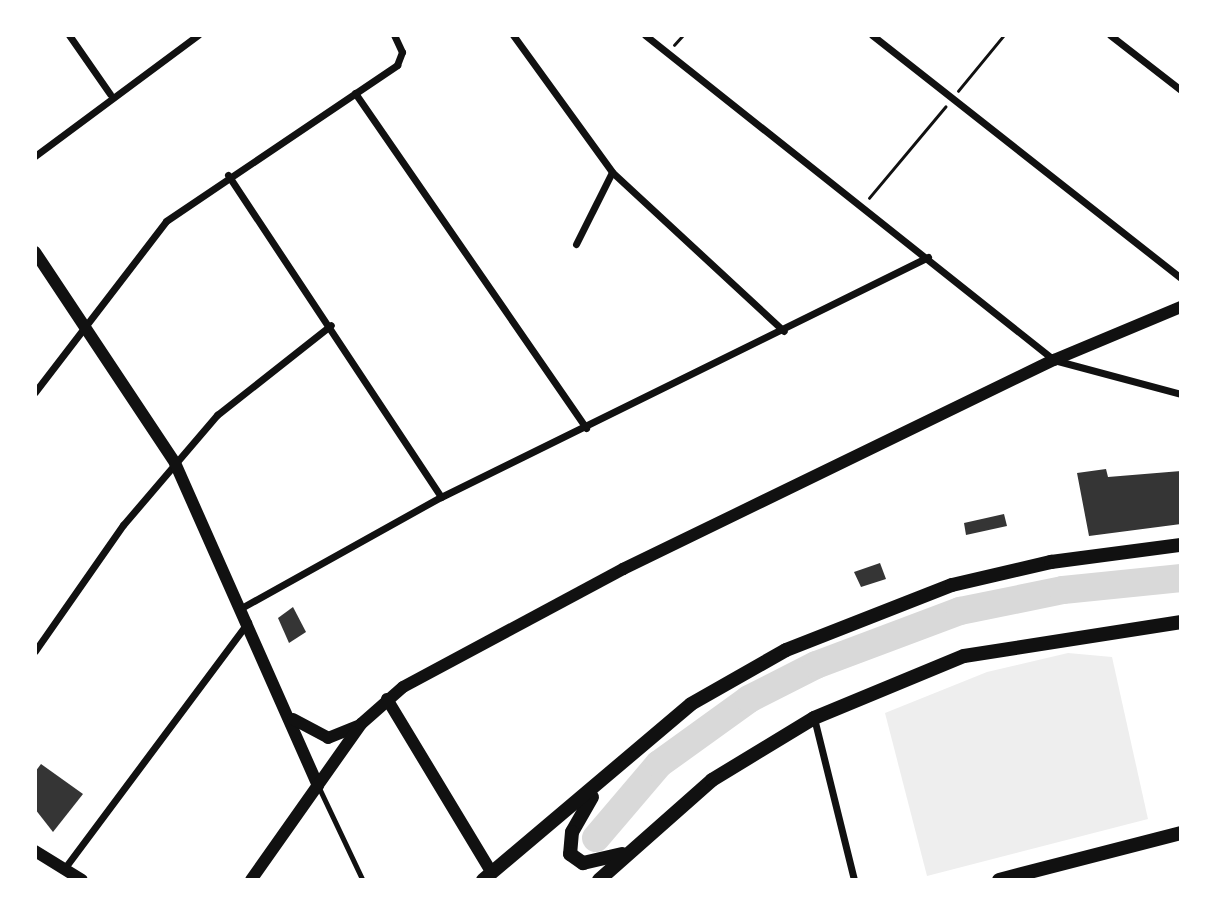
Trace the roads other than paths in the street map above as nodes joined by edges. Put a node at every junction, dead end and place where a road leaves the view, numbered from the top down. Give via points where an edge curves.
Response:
1 (69, 35) edge
2 (198, 35) edge
3 (394, 35) edge
4 (513, 35) edge
5 (645, 35) edge
6 (872, 35) edge
7 (1110, 35) edge
8 (1181, 90) edge
9 (355, 93) junction
10 (110, 94) junction
11 (35, 156) edge
12 (612, 172) junction
13 (228, 175) junction
14 (576, 244) dead end
15 (35, 252) edge
16 (928, 257) junction
17 (1181, 278) edge
18 (1181, 307) edge
19 (85, 323) junction
20 (331, 325) junction
21 (784, 331) junction
22 (1054, 360) junction
23 (35, 392) edge
24 (1181, 394) edge
25 (586, 428) junction
26 (175, 463) junction
27 (441, 497) junction
28 (1181, 545) edge
29 (243, 607) junction
30 (250, 620) junction
31 (1181, 622) edge
32 (35, 650) edge
33 (387, 699) junction
34 (814, 718) junction
35 (292, 719) junction
36 (361, 724) junction
37 (318, 786) junction
38 (598, 787) junction
39 (1181, 832) edge
40 (640, 841) junction
41 (35, 851) edge
42 (64, 869) junction
43 (491, 878) edge
44 (82, 880) edge
45 (251, 880) edge
46 (363, 880) edge
47 (599, 880) edge
48 (854, 880) edge
49 (999, 880) edge

1 - 10 street
2 - 10 street
3 - 9 street via 402,52 397,65
4 - 12 street
5 - 16 street
6 - 17 street
7 - 8 street
9 - 13 street
9 - 25 street
10 - 11 street
12 - 14 street
12 - 21 street
13 - 19 street via 166,221
13 - 20 street
15 - 19 street
16 - 21 street
16 - 22 street
18 - 22 street
19 - 23 street
19 - 26 street
20 - 26 street via 217,415
20 - 27 street
21 - 25 street
22 - 24 street
22 - 33 street via 623,569
25 - 27 street
26 - 29 street
26 - 32 street
27 - 29 street
28 - 38 main road via 1051,562 952,584 786,650 691,704
29 - 30 street
30 - 35 street
30 - 42 street
31 - 34 main road via 964,656
33 - 36 street
33 - 43 street
34 - 40 main road via 720,774
34 - 48 street
35 - 36 street via 328,738
35 - 37 street
36 - 37 street
37 - 45 street
37 - 46 lane
38 - 40 main road via 572,832 570,854 583,863 603,861
38 - 43 main road
39 - 49 main road
40 - 47 main road
41 - 42 street
42 - 44 street

